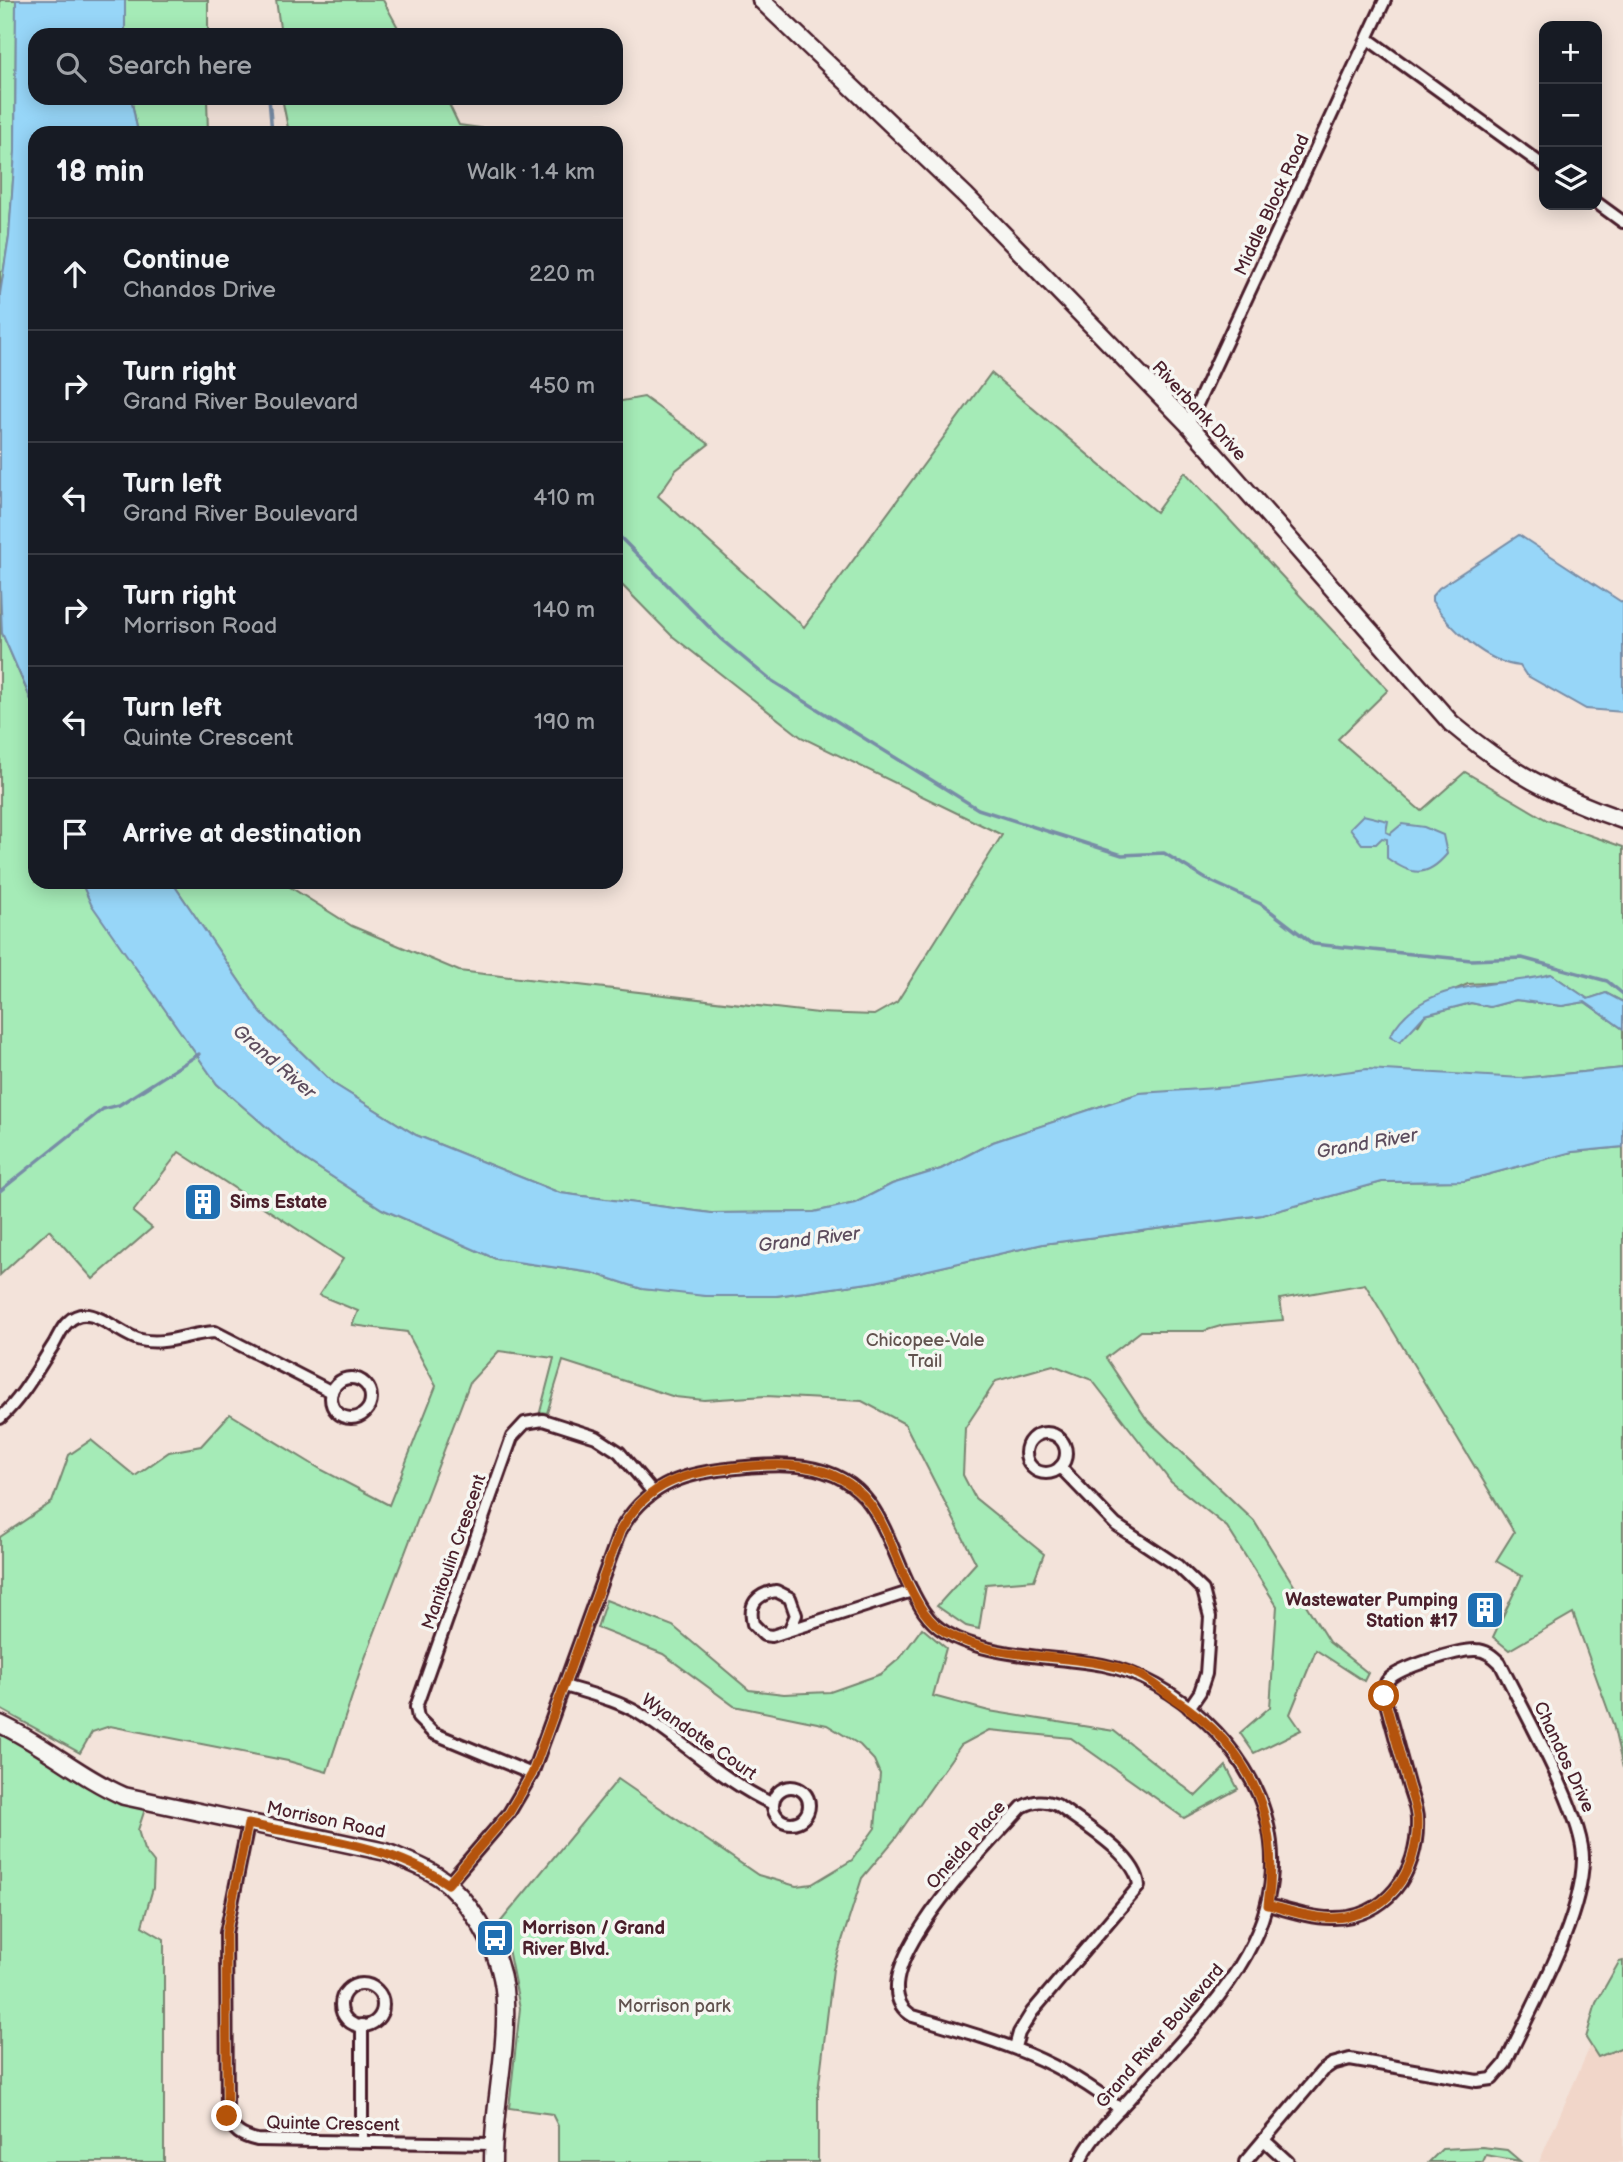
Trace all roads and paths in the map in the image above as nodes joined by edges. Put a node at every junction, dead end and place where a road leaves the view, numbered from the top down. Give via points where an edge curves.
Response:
1 (761, 0) edge
2 (1385, 0) edge
3 (1368, 39) junction
4 (1539, 162) edge
5 (1602, 207) edge
6 (1623, 222) edge
7 (1188, 424) junction
8 (1623, 820) edge
9 (332, 1392) dead end
10 (0, 1418) edge
11 (1060, 1467) dead end
12 (652, 1492) junction
13 (912, 1591) junction
14 (790, 1629) junction
15 (565, 1686) junction
16 (1189, 1708) junction
17 (0, 1724) edge
18 (532, 1774) junction
19 (773, 1804) dead end
20 (248, 1824) junction
21 (448, 1884) junction
22 (1268, 1905) junction
23 (362, 2025) dead end
24 (1015, 2047) junction
25 (1120, 2109) junction
26 (1264, 2140) junction
27 (362, 2142) junction
28 (493, 2144) junction
29 (493, 2162) edge
30 (1080, 2162) edge
31 (1245, 2162) edge
32 (1288, 2162) edge

1 - 7 street, Riverbank Drive via 966,196
2 - 3 street, Middle Block Road
3 - 4 street
3 - 7 street, Middle Block Road
5 - 6 street
7 - 8 street, Riverbank Drive via 1451,723 1495,760 1570,802
9 - 10 street via 215,1332 176,1340 142,1340 93,1315 80,1314 68,1322 24,1393
11 - 16 street via 1116,1525 1178,1566 1203,1590 1210,1617 1206,1674
12 - 13 street, Grand River Boulevard via 694,1472 794,1465 832,1472 851,1483 871,1504
12 - 15 street, Grand River Boulevard via 631,1512 620,1531
12 - 18 street, Manitoulin Crescent via 619,1452 596,1437 543,1420 525,1423 512,1437 416,1707 418,1718 433,1733
13 - 14 street
13 - 16 street, Grand River Boulevard via 936,1626 961,1640 1135,1672
14 - 14 street via 796,1615 790,1598 776,1591 758,1597 751,1614 758,1630 772,1636
15 - 18 street, Grand River Boulevard
15 - 19 street, Wyandotte Court via 640,1714 748,1793
16 - 22 street, Grand River Boulevard via 1232,1749 1262,1804 1271,1850
17 - 20 street, Morrison Road via 124,1796
18 - 21 street, Grand River Boulevard via 509,1813
20 - 21 street, Morrison Road via 386,1852
20 - 27 street, Quinte Crescent via 226,1933 227,2116 243,2137 257,2140
21 - 28 street, Morrison Road via 489,1939 502,1980 505,2020
22 - 25 street, Grand River Boulevard via 1254,1945 1231,1982
22 - 26 street, Chandos Drive via 1329,1918 1351,1917 1370,1911 1394,1892 1413,1862 1417,1819 1384,1687 1388,1679 1405,1670 1462,1651 1479,1650 1500,1663 1574,1816 1583,1858 1574,1912 1505,2064 1492,2079 1477,2081 1341,2061 1322,2071
23 - 27 street
24 - 24 street, Oneida Place via 1032,2012 1139,1886 1125,1857 1057,1805 1045,1801 1022,1807 926,1917 897,1984 899,2005 913,2016
24 - 25 street, Oneida Place via 1061,2067
25 - 30 street, Grand River Boulevard
26 - 31 street, Chandos Drive
26 - 32 street
27 - 28 street, Quinte Crescent
28 - 29 street, Morrison Road

